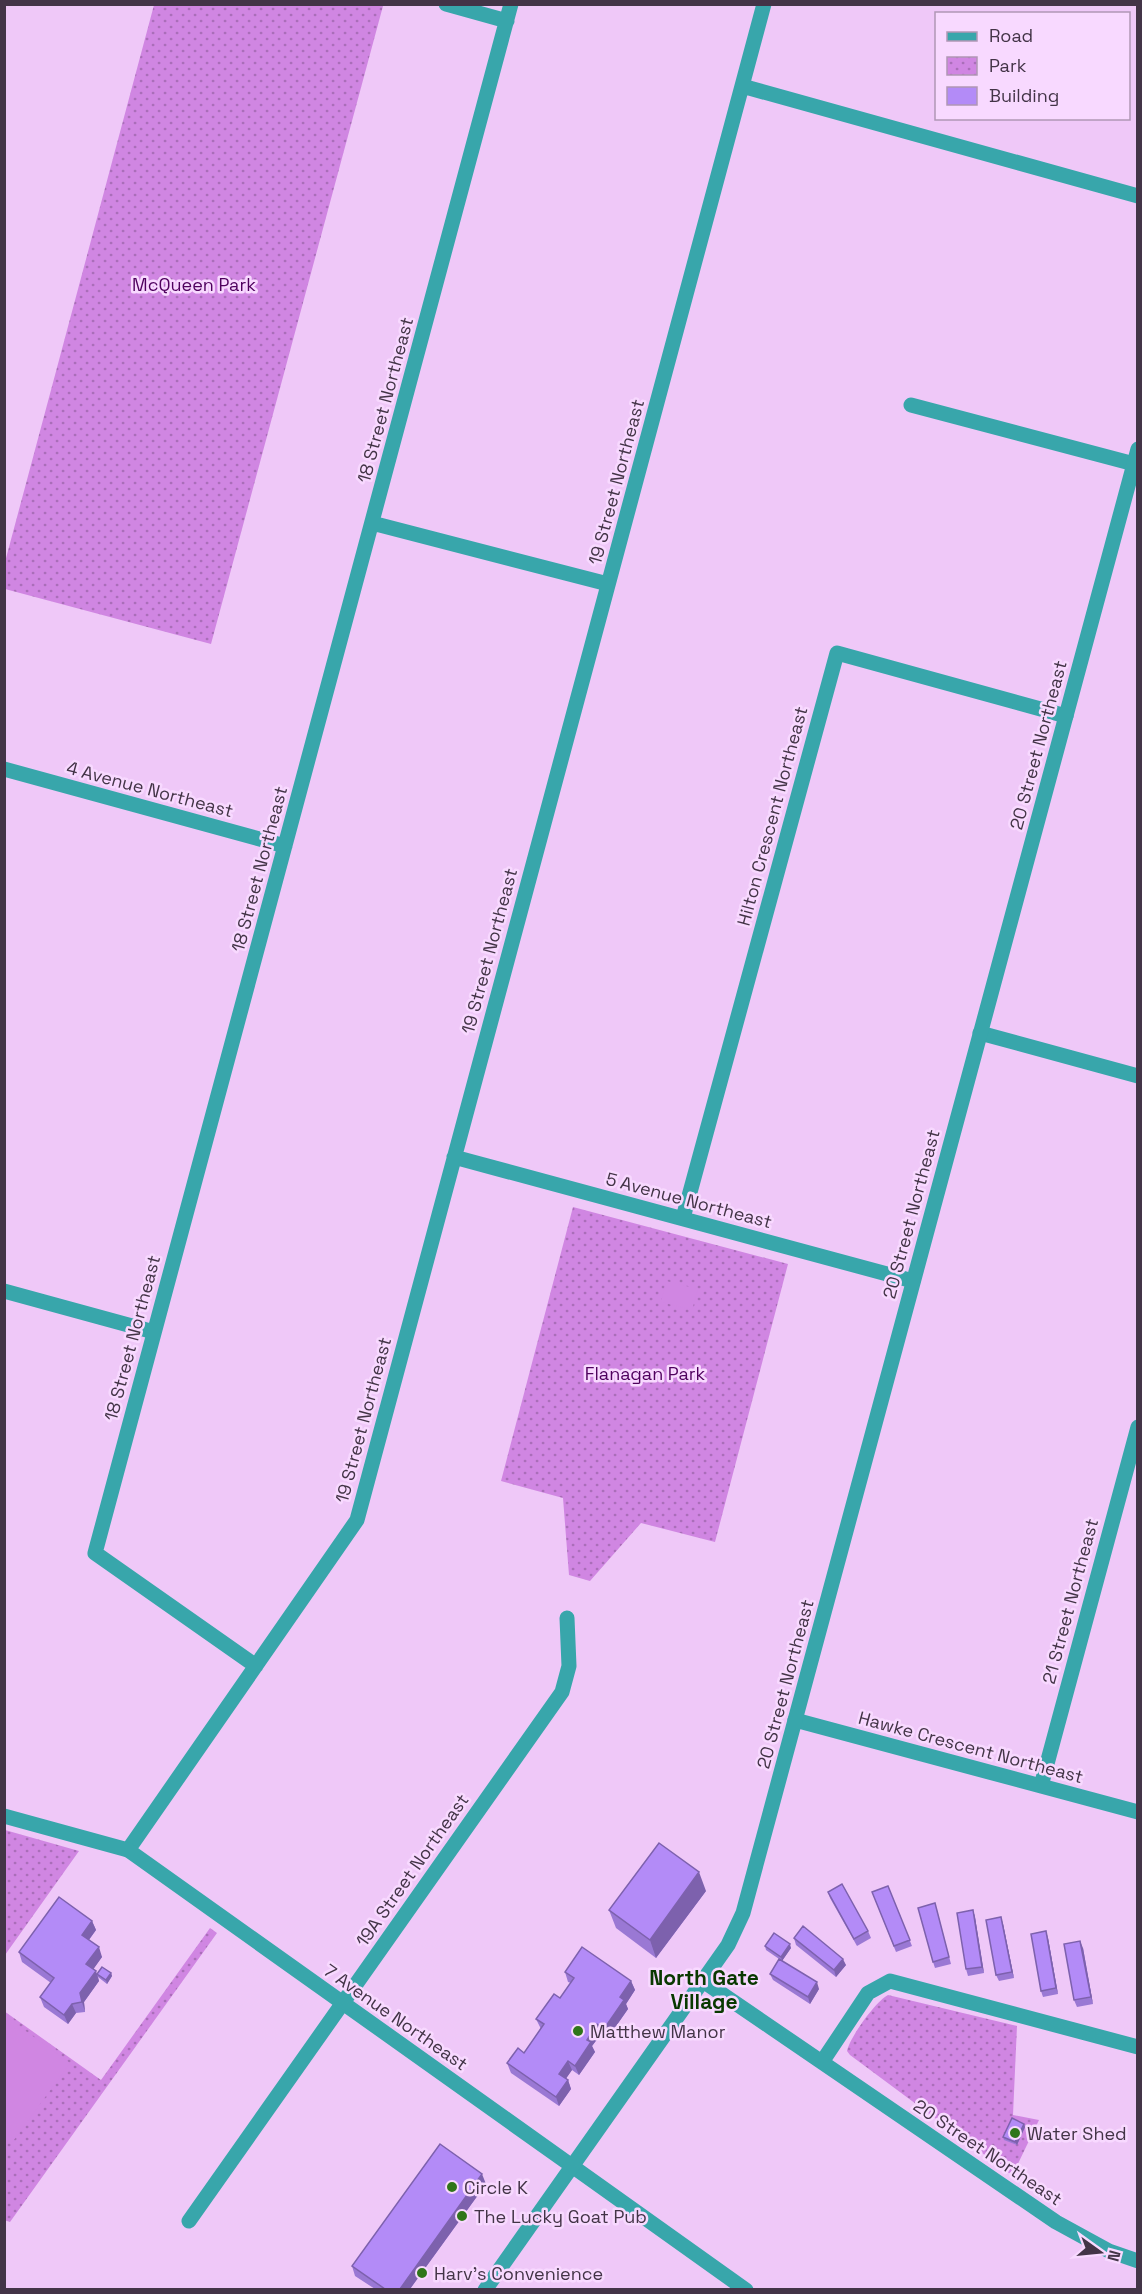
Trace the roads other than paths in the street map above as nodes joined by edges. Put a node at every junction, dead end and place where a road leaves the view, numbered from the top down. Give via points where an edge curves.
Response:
1 (446, 4) edge
2 (512, 4) edge
3 (764, 4) edge
4 (507, 21) junction
5 (742, 86) junction
6 (1137, 196) edge
7 (911, 405) dead end
8 (1136, 460) edge
9 (372, 523) junction
10 (608, 584) junction
11 (1066, 716) junction
12 (4, 769) edge
13 (285, 846) junction
14 (980, 1033) junction
15 (1137, 1076) edge
16 (454, 1157) junction
17 (683, 1218) junction
18 (913, 1281) junction
19 (4, 1291) edge
20 (154, 1332) junction
21 (1137, 1427) edge
22 (567, 1618) dead end
23 (256, 1666) junction
24 (795, 1720) junction
25 (1041, 1786) junction
26 (1137, 1812) edge
27 (4, 1816) edge
28 (128, 1850) junction
29 (703, 1981) junction
30 (343, 2003) junction
31 (1137, 2047) edge
32 (822, 2062) junction
33 (572, 2166) junction
34 (189, 2221) dead end
35 (1137, 2261) edge
36 (485, 2289) edge
37 (746, 2289) edge

1 - 4 street
2 - 4 street, 18 Street Northeast
3 - 5 street, 19 Street Northeast
4 - 9 street, 18 Street Northeast
5 - 6 street
5 - 10 street, 19 Street Northeast
7 - 8 street
8 - 11 street, 20 Street Northeast
9 - 10 street
9 - 13 street, 18 Street Northeast
10 - 16 street, 19 Street Northeast
11 - 14 street, 20 Street Northeast
11 - 17 street, Hilton Crescent Northeast via 837,653
12 - 13 street, 4 Avenue Northeast
13 - 20 street, 18 Street Northeast
14 - 15 street
14 - 18 street, 20 Street Northeast
16 - 17 street, 5 Avenue Northeast
16 - 23 street, 19 Street Northeast via 357,1520
17 - 18 street, 5 Avenue Northeast
18 - 24 street, 20 Street Northeast
19 - 20 street
20 - 23 street, 18 Street Northeast via 95,1553
21 - 25 street, 21 Street Northeast
22 - 30 street, 19A Street Northeast via 569,1666 562,1692
23 - 28 street, 19 Street Northeast
24 - 25 street, Hawke Crescent Northeast
24 - 29 street, 20 Street Northeast via 743,1913 728,1945
25 - 26 street, Hawke Crescent Northeast
27 - 28 street, 7 Avenue Northeast
28 - 30 street, 7 Avenue Northeast
29 - 32 street, 20 Street Northeast
29 - 33 street, 20 Street Northeast
30 - 33 street, 7 Avenue Northeast
30 - 34 street, 19A Street Northeast
31 - 32 street via 890,1981 868,1993
32 - 35 street, 20 Street Northeast via 1056,2222 1109,2251
33 - 36 street, 20 Street Northeast
33 - 37 street, 7 Avenue Northeast

